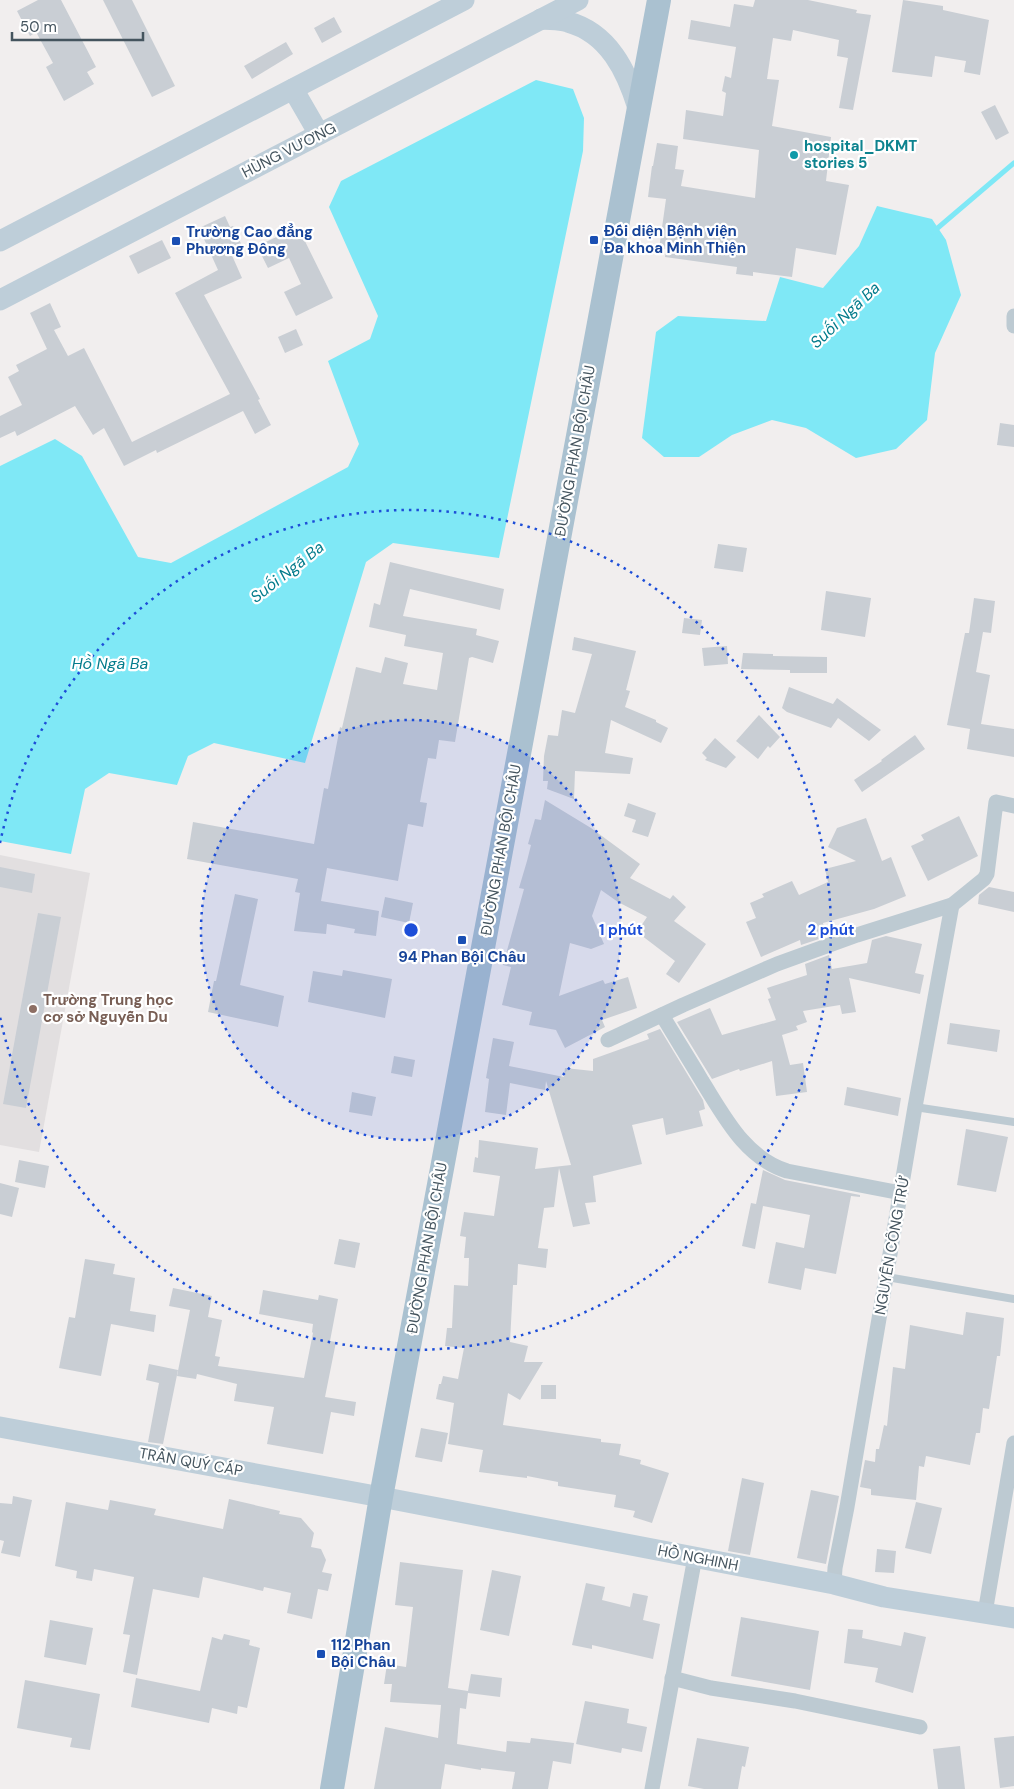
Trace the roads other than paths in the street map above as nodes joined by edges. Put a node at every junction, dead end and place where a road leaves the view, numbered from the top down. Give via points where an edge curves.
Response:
1 (464, 0) edge
2 (578, 0) edge
3 (659, 0) edge
4 (541, 19) junction
5 (293, 89) junction
6 (638, 108) junction
7 (319, 134) junction
8 (0, 241) edge
9 (0, 300) edge
10 (1014, 316) edge
11 (1014, 326) edge
12 (1014, 806) edge
13 (952, 905) junction
14 (662, 1015) junction
15 (608, 1040) dead end
16 (915, 1107) junction
17 (1014, 1122) edge
18 (901, 1193) junction
19 (887, 1277) junction
20 (1014, 1299) edge
21 (0, 1427) edge
22 (1014, 1443) edge
23 (381, 1497) junction
24 (695, 1557) junction
25 (834, 1584) junction
26 (986, 1613) junction
27 (1014, 1618) edge
28 (672, 1678) junction
29 (920, 1727) dead end
30 (332, 1789) edge
31 (652, 1789) edge

1 - 5 main road
2 - 4 main road, HÙNG VƯƠNG
3 - 6 main road, ĐƯỜNG PHAN BỘI CHÂU
4 - 6 main road via 568,22 606,43 630,82
4 - 7 main road, HÙNG VƯƠNG
5 - 7 main road
5 - 8 main road
6 - 23 main road, ĐƯỜNG PHAN BỘI CHÂU
7 - 9 main road, HÙNG VƯƠNG
10 - 11 street
12 - 13 street via 996,802 987,874
13 - 14 street via 776,964
13 - 16 street, NGUYỄN CÔNG TRỨ
14 - 15 street
14 - 18 street via 734,1132 751,1150 776,1168
16 - 17 lane
16 - 18 street, NGUYỄN CÔNG TRỨ
18 - 19 street, NGUYỄN CÔNG TRỨ
19 - 20 lane
19 - 25 street, NGUYỄN CÔNG TRỨ
21 - 23 main road, TRẦN QUÝ CÁP
22 - 26 street
23 - 24 main road, HỒ NGHINH
23 - 30 main road, ĐƯỜNG PHAN BỘI CHÂU
24 - 25 main road, HỒ NGHINH
24 - 28 street
25 - 26 main road, HỒ NGHINH via 884,1597
26 - 27 main road, HỒ NGHINH
28 - 29 street
28 - 31 street

